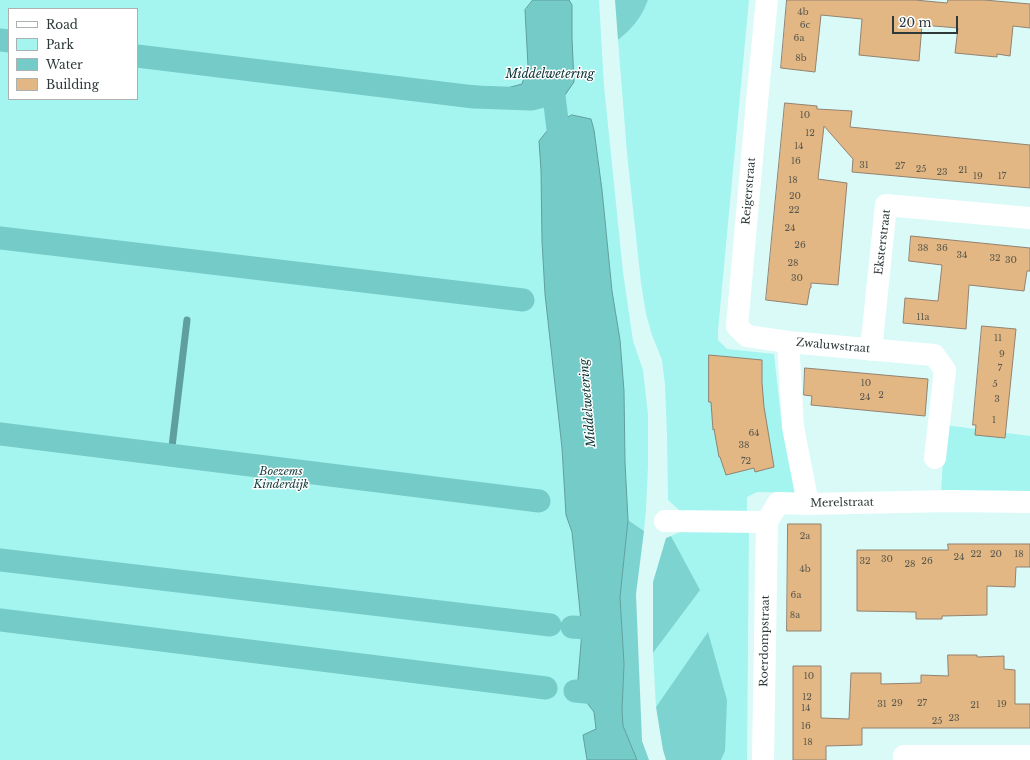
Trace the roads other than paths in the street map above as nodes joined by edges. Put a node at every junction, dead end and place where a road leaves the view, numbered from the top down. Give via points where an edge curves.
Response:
1 (767, 0) edge
2 (1030, 218) edge
3 (788, 342) junction
4 (871, 350) junction
5 (935, 458) dead end
6 (1030, 502) edge
7 (808, 504) junction
8 (665, 521) dead end
9 (767, 522) junction
10 (1030, 756) edge
11 (763, 760) edge
12 (904, 760) edge

1 - 3 street, Reigerstraat via 737,326 747,336
2 - 4 street, Eksterstraat via 886,205
3 - 4 street, Zwaluwstraat
3 - 7 street, Zwaluwstraat via 793,427
4 - 5 street, Zwaluwstraat via 934,355 945,370
6 - 7 street, Merelstraat
7 - 9 street, Merelstraat via 778,503
8 - 9 street
9 - 11 street, Roerdompstraat
10 - 12 street via 904,756

